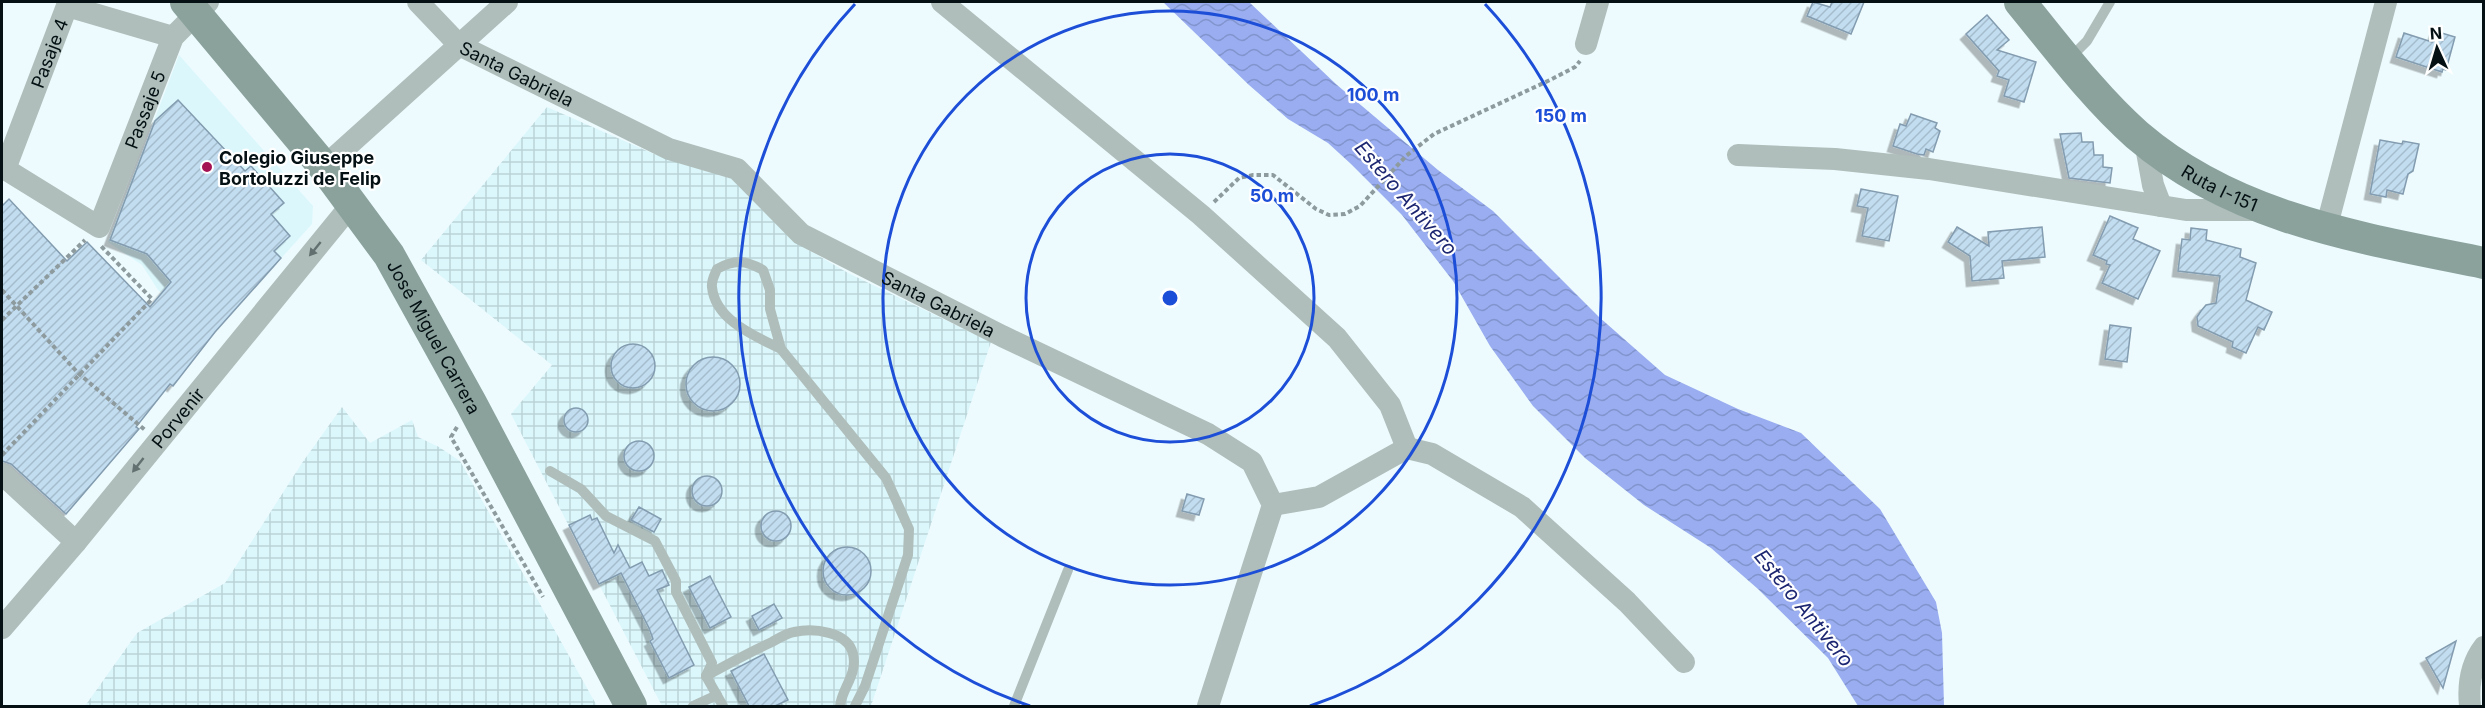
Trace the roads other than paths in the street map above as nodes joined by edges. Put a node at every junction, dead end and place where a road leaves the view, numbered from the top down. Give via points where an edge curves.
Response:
1 (418, 2) edge
2 (507, 2) edge
3 (942, 2) edge
4 (1598, 2) edge
5 (2020, 2) edge
6 (2110, 2) edge
7 (2386, 2) edge
8 (197, 5) edge
9 (173, 38) junction
10 (1586, 44) road end
11 (459, 45) junction
12 (2067, 60) junction
13 (2145, 141) junction
14 (1738, 155) dead end
15 (324, 167) junction
16 (3, 168) edge
17 (352, 204) junction
18 (2161, 206) junction
19 (2265, 210) junction
20 (2326, 230) junction
21 (2484, 263) edge
22 (781, 349) junction
23 (1407, 448) junction
24 (550, 471) dead end
25 (2, 474) edge
26 (1273, 505) junction
27 (76, 542) junction
28 (1068, 570) dead end
29 (2, 628) edge
30 (2484, 647) edge
31 (1684, 662) dead end
32 (706, 676) junction
33 (717, 695) junction
34 (631, 706) edge
35 (693, 706) edge
36 (723, 706) edge
37 (840, 706) edge
38 (855, 706) edge
39 (1014, 706) edge
40 (1209, 706) edge
41 (2470, 706) edge

1 - 11 street, Santa Gabriela
2 - 11 street
3 - 23 street via 1201,215 1337,338 1390,405
4 - 10 street
5 - 12 street, Ruta I-151
6 - 12 lane via 2087,42
7 - 20 street
8 - 9 street, Passaje 5
8 - 15 street, José Miguel Carrera
9 - 16 street, Pasaje 4 via 67,6
9 - 16 street, Passaje 5 via 99,227
11 - 15 street
11 - 26 street, Santa Gabriela via 669,149 737,168 801,234 1208,434 1252,462
12 - 13 street, Ruta I-151
13 - 18 street
13 - 19 street, Ruta I-151 via 2204,181
14 - 18 street via 1835,159 1929,169
15 - 17 street, José Miguel Carrera
17 -> 27 street, Porvenir
17 - 34 street, José Miguel Carrera via 389,255
18 - 19 street via 2186,210
19 - 20 street, Ruta I-151
20 - 21 street, Ruta I-151
22 - 22 lane via 735,323 718,308 711,285 717,269 733,261 750,262 763,270
22 - 38 lane via 886,478 909,529 908,555
23 - 26 street via 1319,497
23 - 31 street via 1432,454 1522,507 1627,602
24 - 32 lane via 581,489 606,516 655,541 712,663
25 - 27 street
26 - 40 street
27 - 29 street, Porvenir
28 - 39 lane
30 - 41 street via 2474,664
32 - 33 lane
32 - 37 lane via 793,632 838,636 853,652 855,667
33 - 35 lane
33 - 36 lane

